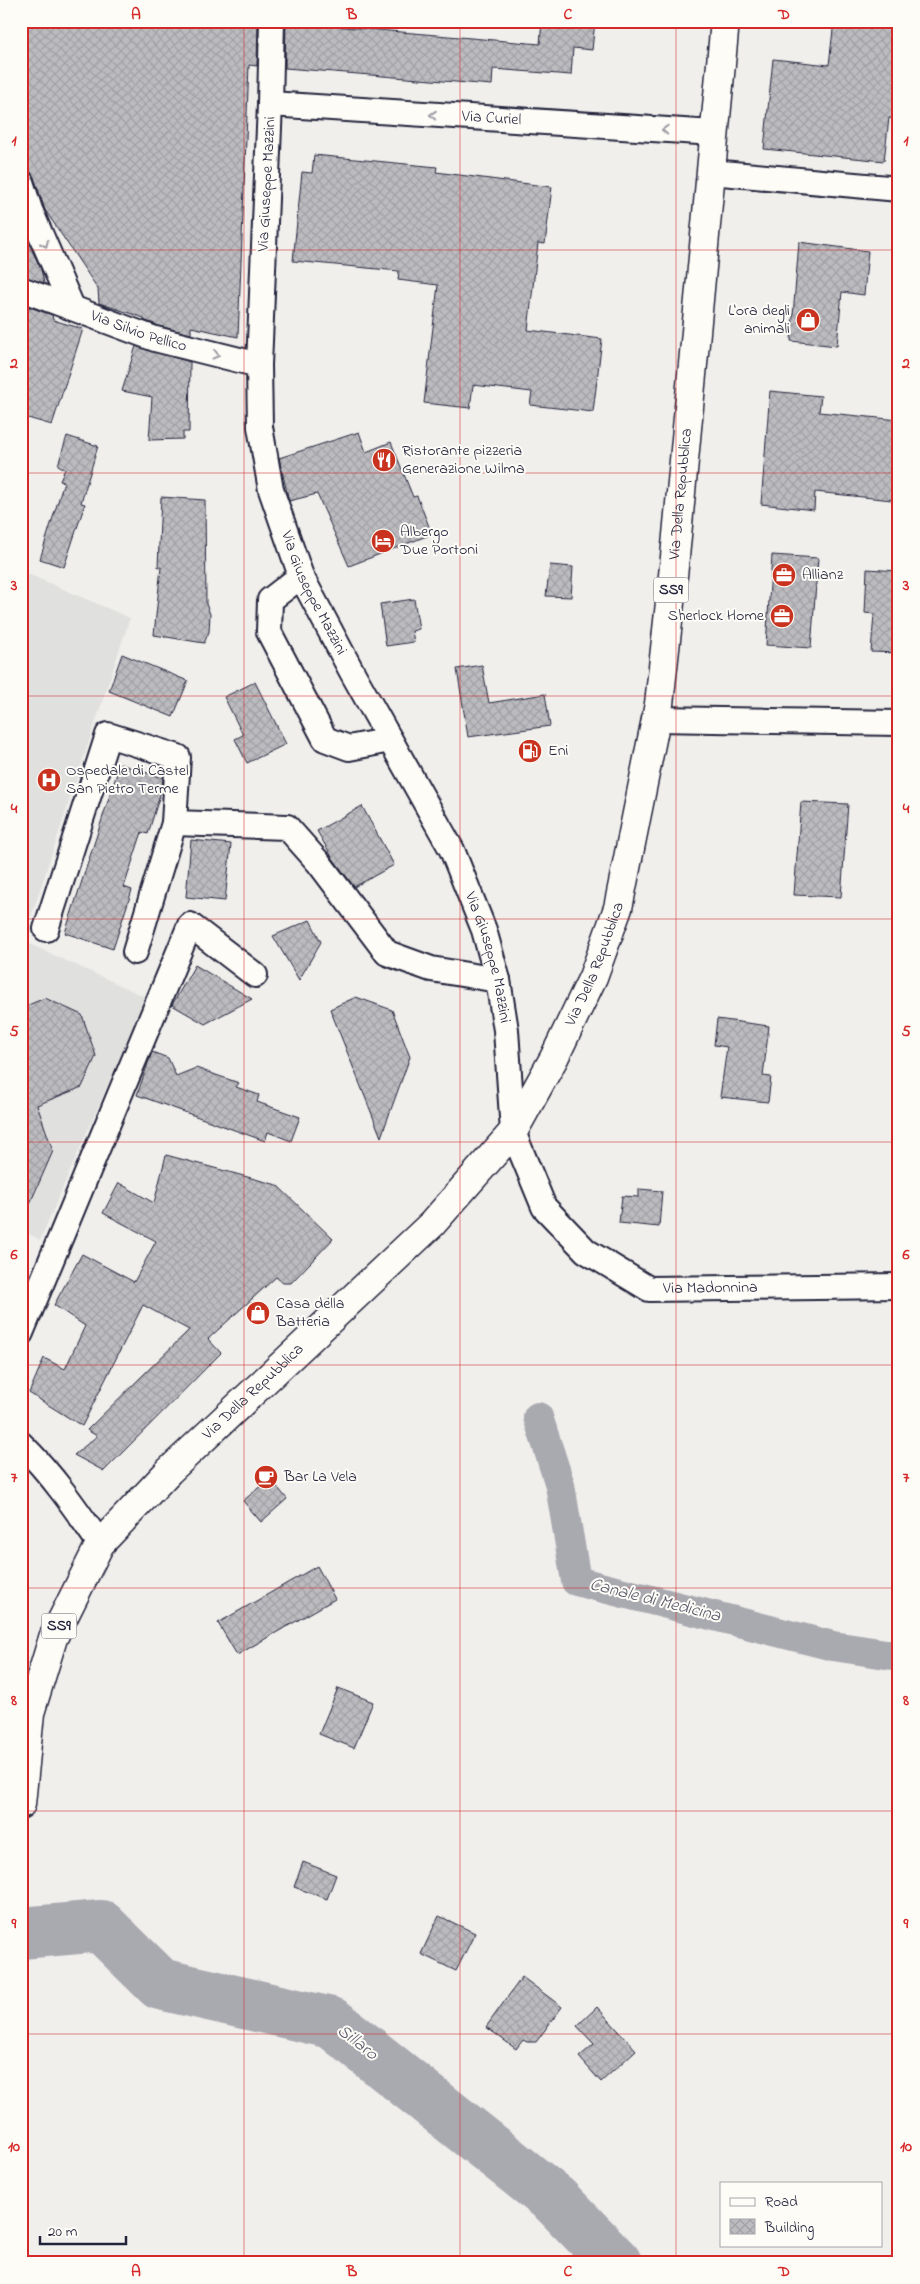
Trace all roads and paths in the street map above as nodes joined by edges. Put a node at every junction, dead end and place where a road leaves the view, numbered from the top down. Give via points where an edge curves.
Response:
1 (272, 21) edge
2 (725, 21) edge
3 (270, 104) junction
4 (714, 133) junction
5 (711, 172) junction
6 (21, 182) edge
7 (899, 189) edge
8 (21, 289) edge
9 (72, 307) junction
10 (258, 365) junction
11 (301, 576) junction
12 (656, 719) junction
13 (899, 723) edge
14 (390, 740) junction
15 (174, 823) junction
16 (46, 929) dead end
17 (135, 952) dead end
18 (255, 975) dead end
19 (498, 980) junction
20 (513, 1132) junction
21 (899, 1286) edge
22 (21, 1333) edge
23 (21, 1444) edge
24 (100, 1544) junction
25 (21, 1804) edge

1 - 3 street, Via Giuseppe Mazzini
2 - 4 main road, Via Della Repubblica / SS9
4 -> 3 street, Via Curiel
3 - 10 street, Via Giuseppe Mazzini
4 - 5 main road, Via Della Repubblica / SS9
5 - 7 street
5 - 12 main road, Via Della Repubblica / SS9 via 676,548
6 -> 9 street
8 - 9 street, Via Silvio Pellico
9 -> 10 street, Via Silvio Pellico via 156,339
10 - 11 street, Via Giuseppe Mazzini via 260,427 272,490
11 - 14 street, Via Giuseppe Mazzini
11 - 14 street via 270,600 269,632 326,739 349,748
12 - 13 street
12 - 20 main road, Via Della Repubblica / SS9 via 618,908 593,977
14 - 19 street, Via Giuseppe Mazzini via 452,850 484,930
15 - 16 street via 178,757 108,735
15 - 17 street
15 - 19 street via 288,827 387,953 431,970
18 - 22 street via 190,925
19 - 20 street, Via Giuseppe Mazzini via 506,1030
20 - 21 street, Via Madonnina via 544,1207 586,1252 649,1289
20 - 24 main road, Via Della Repubblica / SS9 via 432,1224 170,1471
23 - 24 street via 65,1493
24 - 25 main road, Via Della Repubblica / SS9 via 53,1638 30,1712

